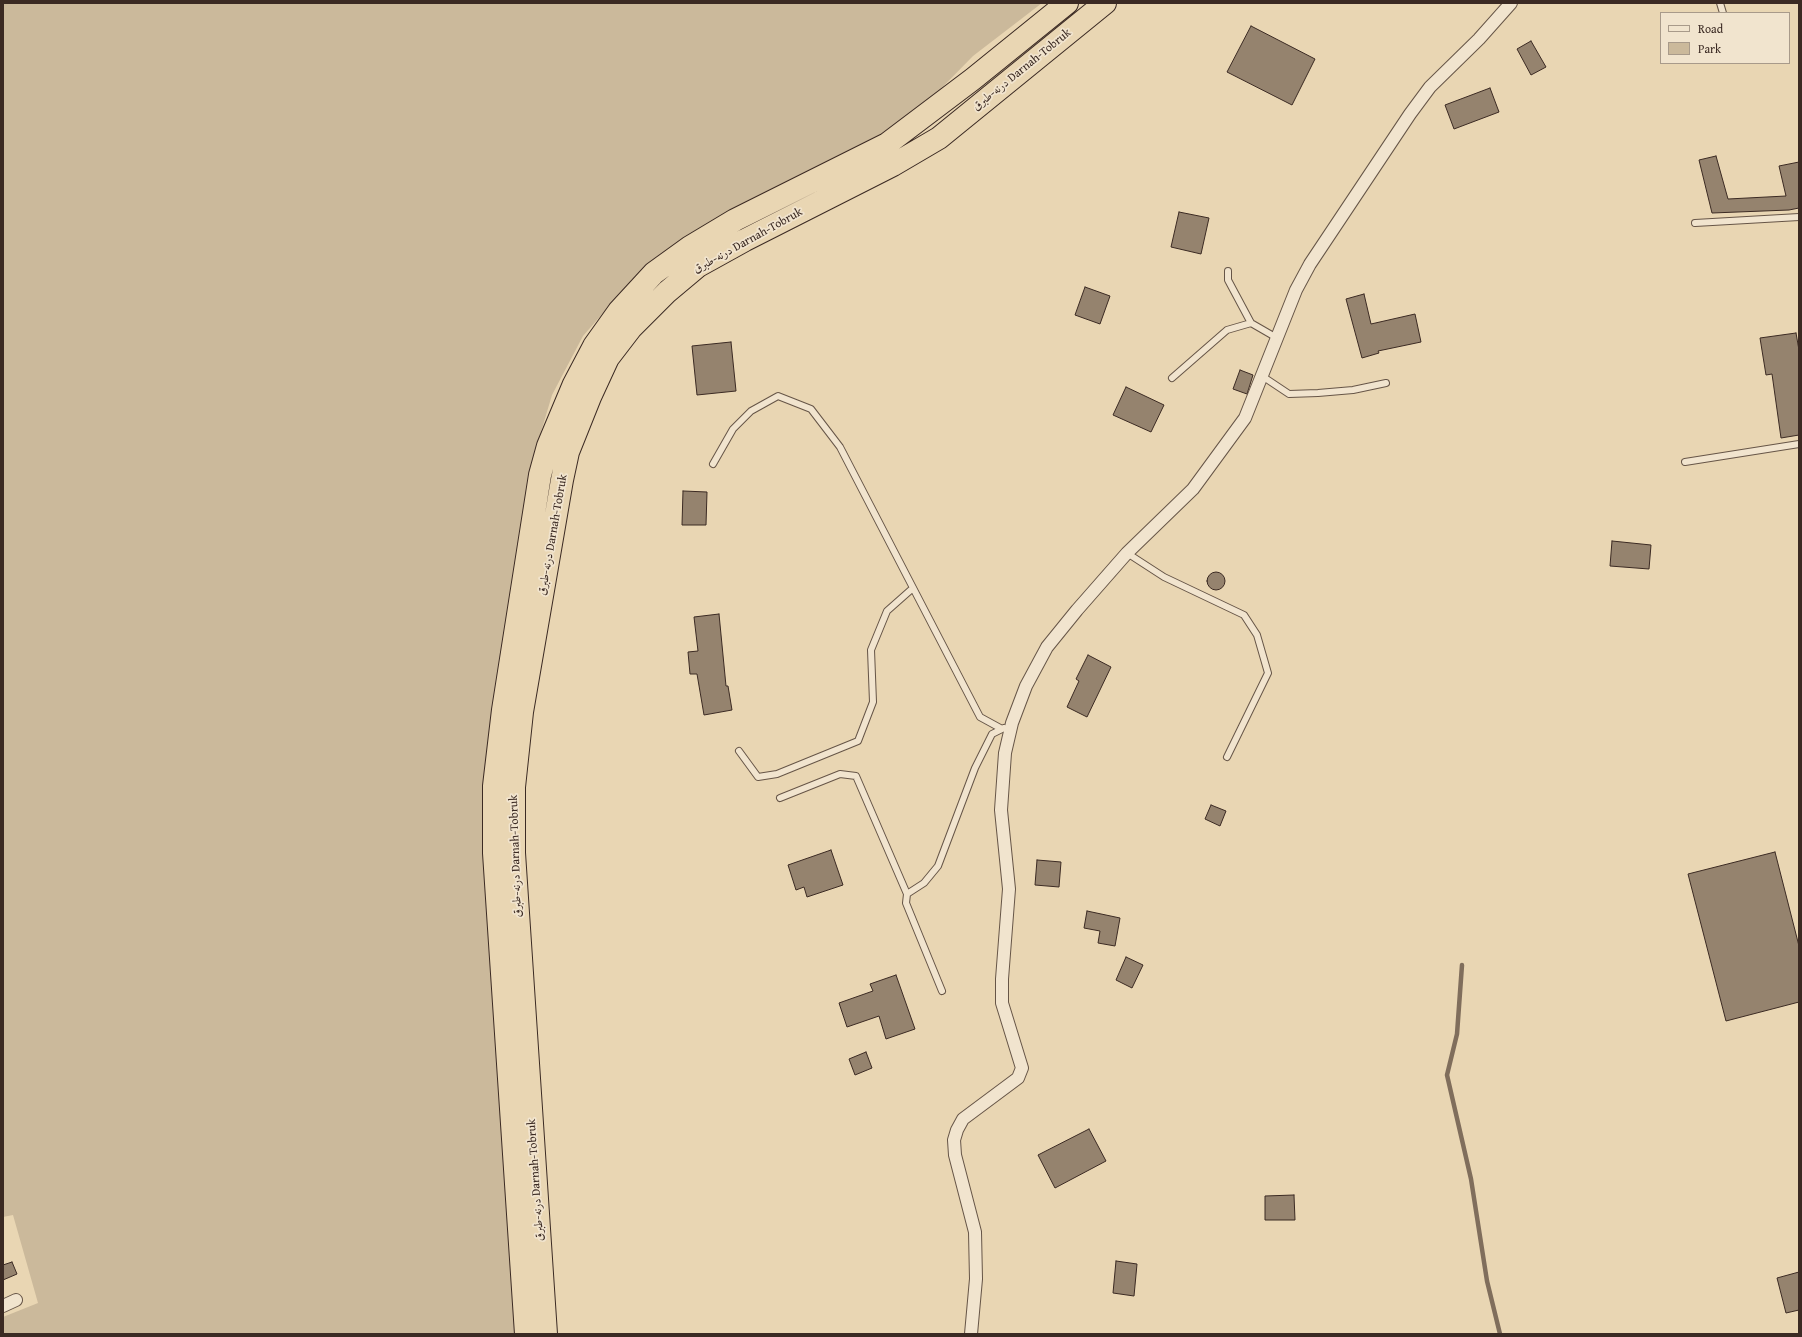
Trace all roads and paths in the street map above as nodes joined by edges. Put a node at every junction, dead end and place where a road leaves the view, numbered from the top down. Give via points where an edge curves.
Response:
1 (1067, 3) edge
2 (1105, 3) edge
3 (1511, 3) edge
4 (1799, 217) edge
5 (1695, 223) dead end
6 (1228, 271) dead end
7 (1251, 323) junction
8 (1277, 338) junction
9 (1262, 376) junction
10 (1172, 378) dead end
11 (1386, 383) dead end
12 (1799, 444) edge
13 (1685, 462) dead end
14 (713, 464) dead end
15 (1127, 553) junction
16 (913, 588) junction
17 (1007, 726) junction
18 (739, 751) dead end
19 (1227, 757) dead end
20 (780, 798) dead end
21 (907, 894) junction
22 (942, 991) dead end
23 (16, 1300) dead end
24 (3, 1306) edge
25 (526, 1334) edge
26 (546, 1334) edge
27 (971, 1334) edge

1 - 25 highway, درنه-طبرق Darnah-Tobruk via 887,144 735,220 690,246 654,273 619,311 594,346 574,384 548,446 536,499 503,710 494,786 494,853
2 - 26 highway, درنه-طبرق Darnah-Tobruk via 938,138 893,165 698,266 631,328 608,358 590,397 568,452 562,480 522,712 514,787 514,853
3 - 8 street via 1430,87 1390,141 1310,264 1296,290
4 - 5 lane
6 - 7 lane via 1228,280
7 - 8 lane
7 - 10 lane via 1227,330
8 - 9 street
9 - 11 lane via 1289,394 1346,390
9 - 15 street via 1245,418 1194,489
12 - 13 lane
14 - 16 lane via 734,429 751,411 778,396 812,409 840,447
15 - 17 street via 1047,647
15 - 19 lane via 1164,577 1244,616 1257,635 1268,673
16 - 17 lane via 980,717
16 - 18 lane via 887,611 872,650 872,702 858,740 777,774 758,777
17 - 21 lane via 992,734 975,768 938,866 924,883
17 - 27 street via 1001,810 1009,889 1002,1003 1022,1068 1018,1078 964,1119 954,1140 955,1155 975,1232 976,1279
20 - 21 lane via 840,774 856,776
21 - 22 lane via 906,903
23 - 24 street

